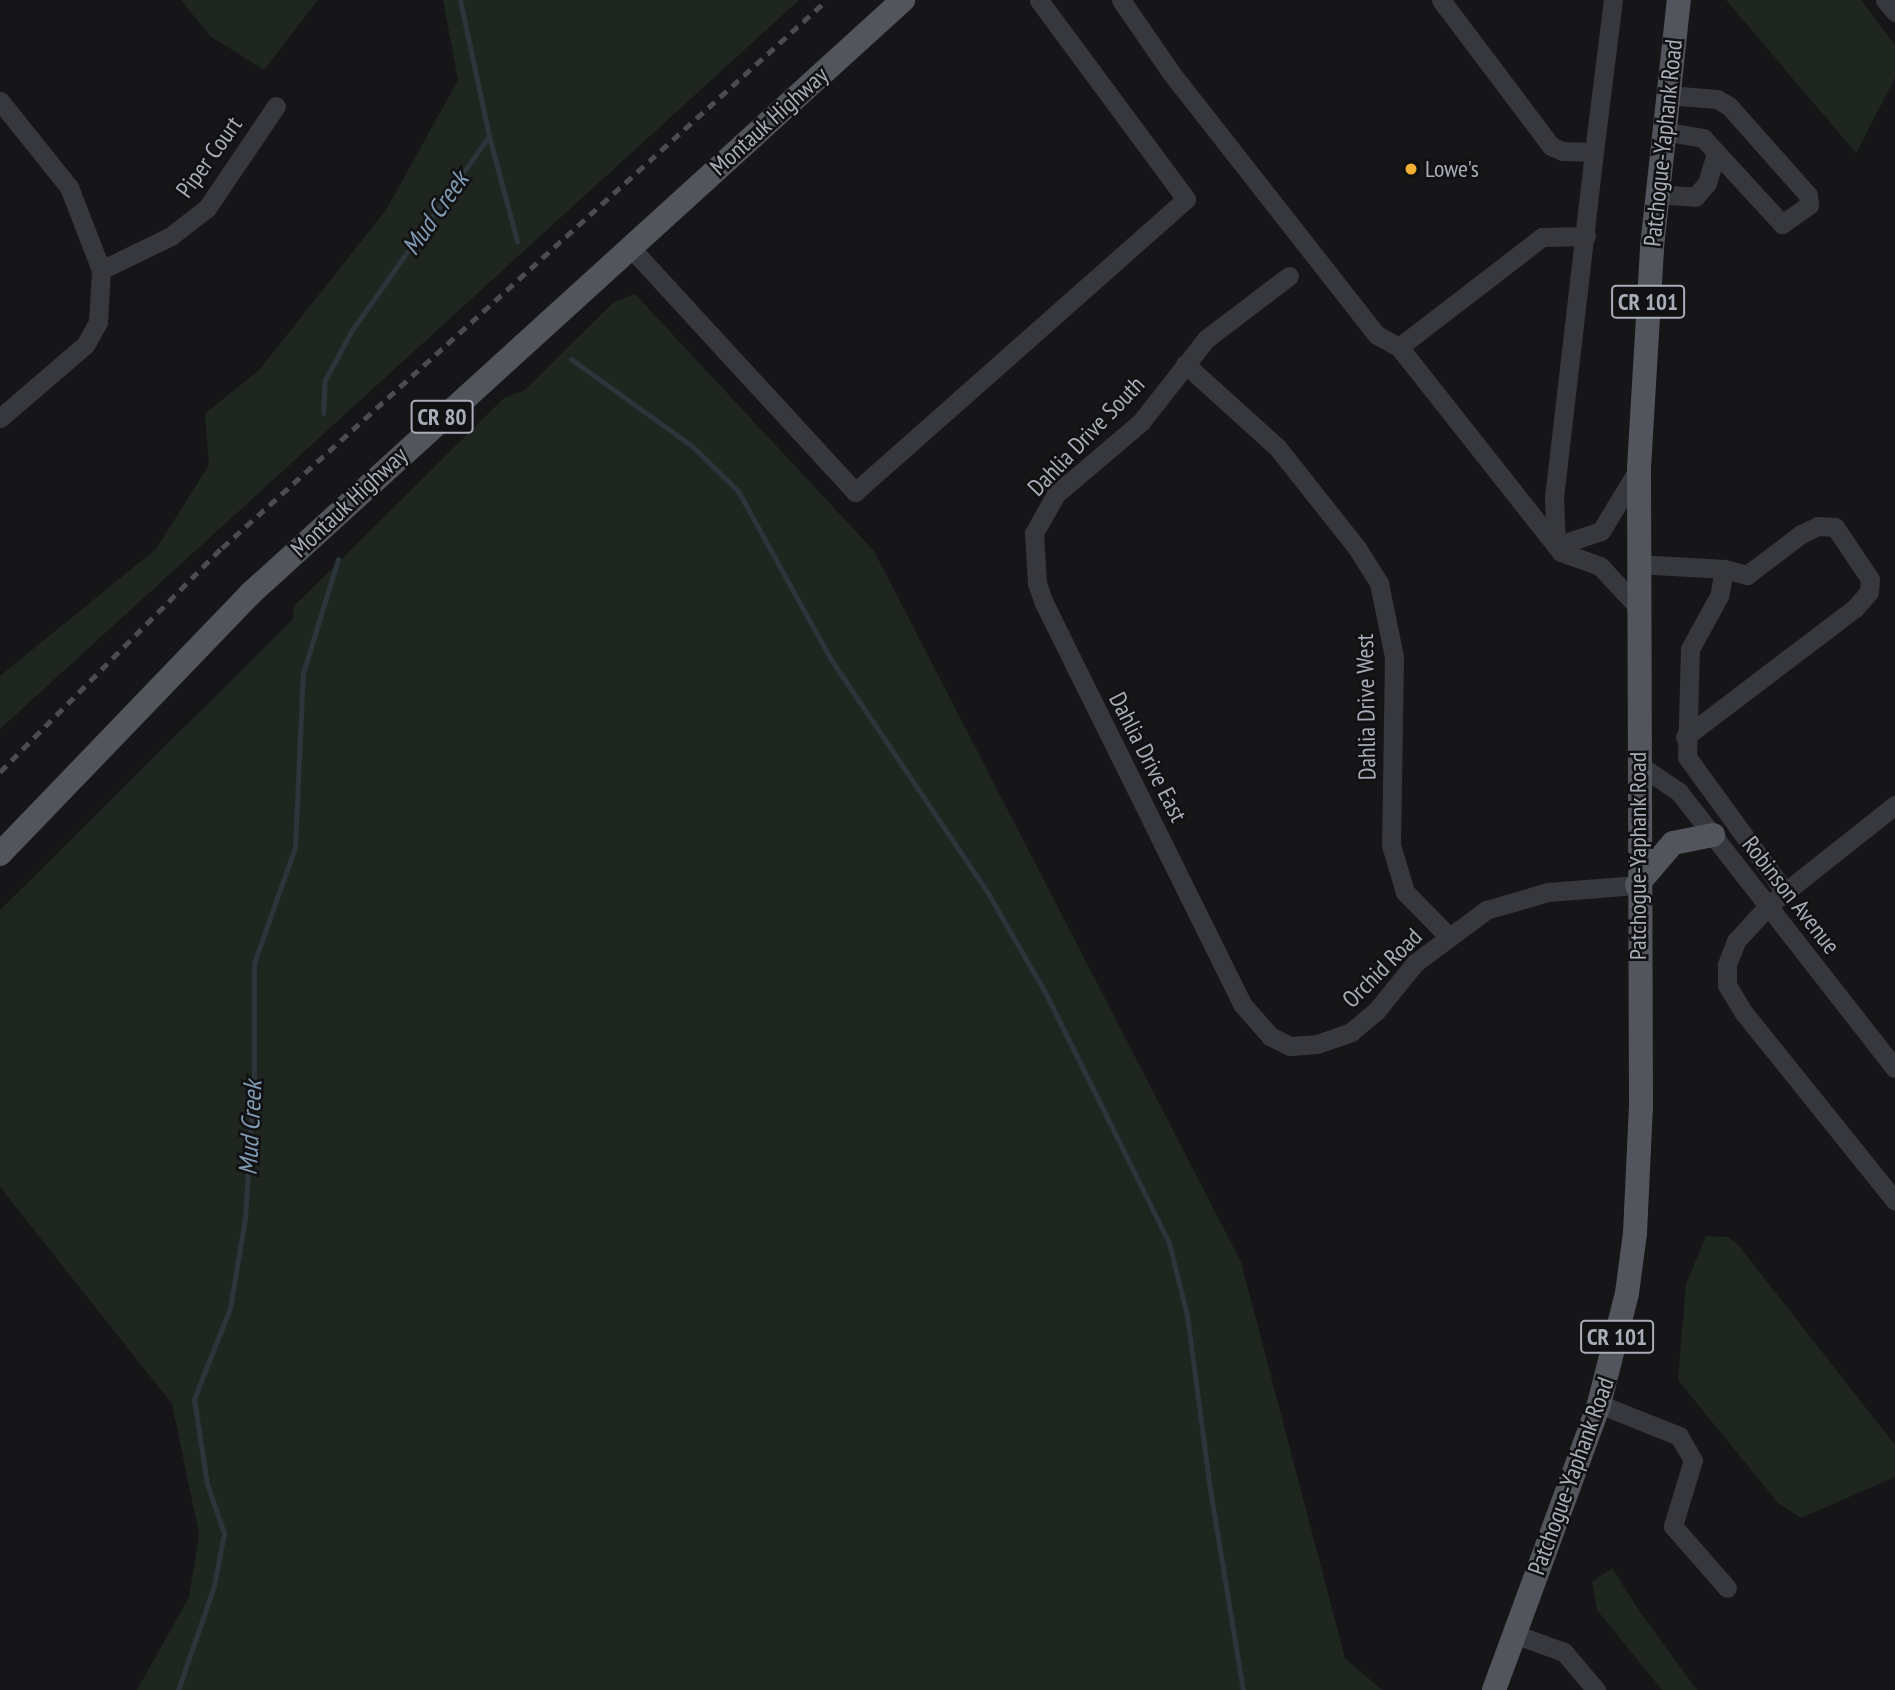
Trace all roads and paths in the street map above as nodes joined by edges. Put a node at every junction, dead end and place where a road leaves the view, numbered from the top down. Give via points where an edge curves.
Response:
1 (903, 0) edge
2 (1039, 0) edge
3 (1121, 0) edge
4 (1441, 0) edge
5 (1613, 0) edge
6 (1679, 0) edge
7 (1885, 0) edge
8 (1895, 12) edge
9 (1667, 94) junction
10 (0, 101) edge
11 (276, 106) dead end
12 (1663, 131) junction
13 (1594, 152) junction
14 (1716, 153) junction
15 (1656, 194) junction
16 (1586, 236) junction
17 (630, 247) junction
18 (101, 270) junction
19 (1289, 276) dead end
20 (1399, 347) junction
21 (1185, 364) junction
22 (0, 418) edge
23 (1639, 467) junction
24 (1556, 547) junction
25 (1034, 558) joint
26 (1637, 565) junction
27 (1724, 569) junction
28 (1637, 606) junction
29 (1685, 737) junction
30 (1638, 764) junction
31 (1895, 805) edge
32 (1713, 835) junction
33 (0, 854) edge
34 (1637, 885) junction
35 (1785, 892) junction
36 (1769, 905) junction
37 (1449, 937) junction
38 (1229, 976) joint
39 (1895, 1068) edge
40 (1895, 1201) edge
41 (1600, 1404) junction
42 (1727, 1588) dead end
43 (1514, 1634) junction
44 (1494, 1690) edge
45 (1596, 1690) edge

1 - 17 main road, Montauk Highway / CR 80
2 - 17 street via 1186,199 855,492
3 - 20 street via 1172,74 1377,335
4 - 13 street via 1551,146
5 - 13 street
6 - 9 main road, Patchogue-Yaphank Road / CR 101
7 - 8 street
9 - 12 main road, Patchogue-Yaphank Road / CR 101
9 - 14 street via 1717,100 1729,106 1808,195 1809,205 1782,225
10 - 18 street via 69,187
11 - 18 street, Piper Court via 207,208 171,236
12 - 14 street via 1698,136
12 - 15 main road, Patchogue-Yaphank Road / CR 101
13 - 16 street
14 - 15 street via 1707,183 1695,197
15 - 23 main road, Patchogue-Yaphank Road / CR 101
16 - 20 street via 1542,237
16 - 24 street via 1554,498
17 - 33 main road, Montauk Highway / CR 80 via 250,594
18 - 22 street via 97,322 85,345
19 - 21 street, Dahlia Drive South via 1206,339
20 - 24 street
21 - 25 street, Dahlia Drive South via 1141,422 1056,495 1034,533
21 - 37 street, Dahlia Drive West via 1277,447 1379,583 1394,657 1391,845 1405,892
23 - 24 street via 1606,526 1592,536
23 - 26 main road, Patchogue-Yaphank Road / CR 101
24 - 28 street via 1600,566
25 - 38 street, Dahlia Drive East via 1044,603
26 - 27 street
26 - 28 main road, Patchogue-Yaphank Road / CR 101
27 - 29 street via 1719,596 1690,649
27 - 29 street via 1748,575 1801,534 1818,526 1835,527 1870,579 1869,592 1855,608
28 - 30 main road, Patchogue-Yaphank Road / CR 101
29 - 35 street via 1687,757
30 - 32 street, Robinson Avenue via 1672,786
30 - 34 main road, Patchogue-Yaphank Road / CR 101
31 - 35 street
32 - 34 main road via 1673,843
32 - 36 street, Robinson Avenue
34 - 37 street, Orchid Road via 1524,896 1486,910
34 - 41 main road, Patchogue-Yaphank Road / CR 101 via 1641,1107 1636,1221 1627,1293
35 - 36 street
36 - 39 street, Robinson Avenue
36 - 40 street via 1736,941 1727,965 1727,985
37 - 38 street, Orchid Road via 1415,963 1377,1010 1352,1032 1317,1044 1290,1046 1269,1036 1248,1014
41 - 42 street via 1679,1436 1693,1460 1673,1526
41 - 43 main road, Patchogue-Yaphank Road / CR 101
43 - 44 main road, Patchogue-Yaphank Road / CR 101
43 - 45 street via 1564,1652

